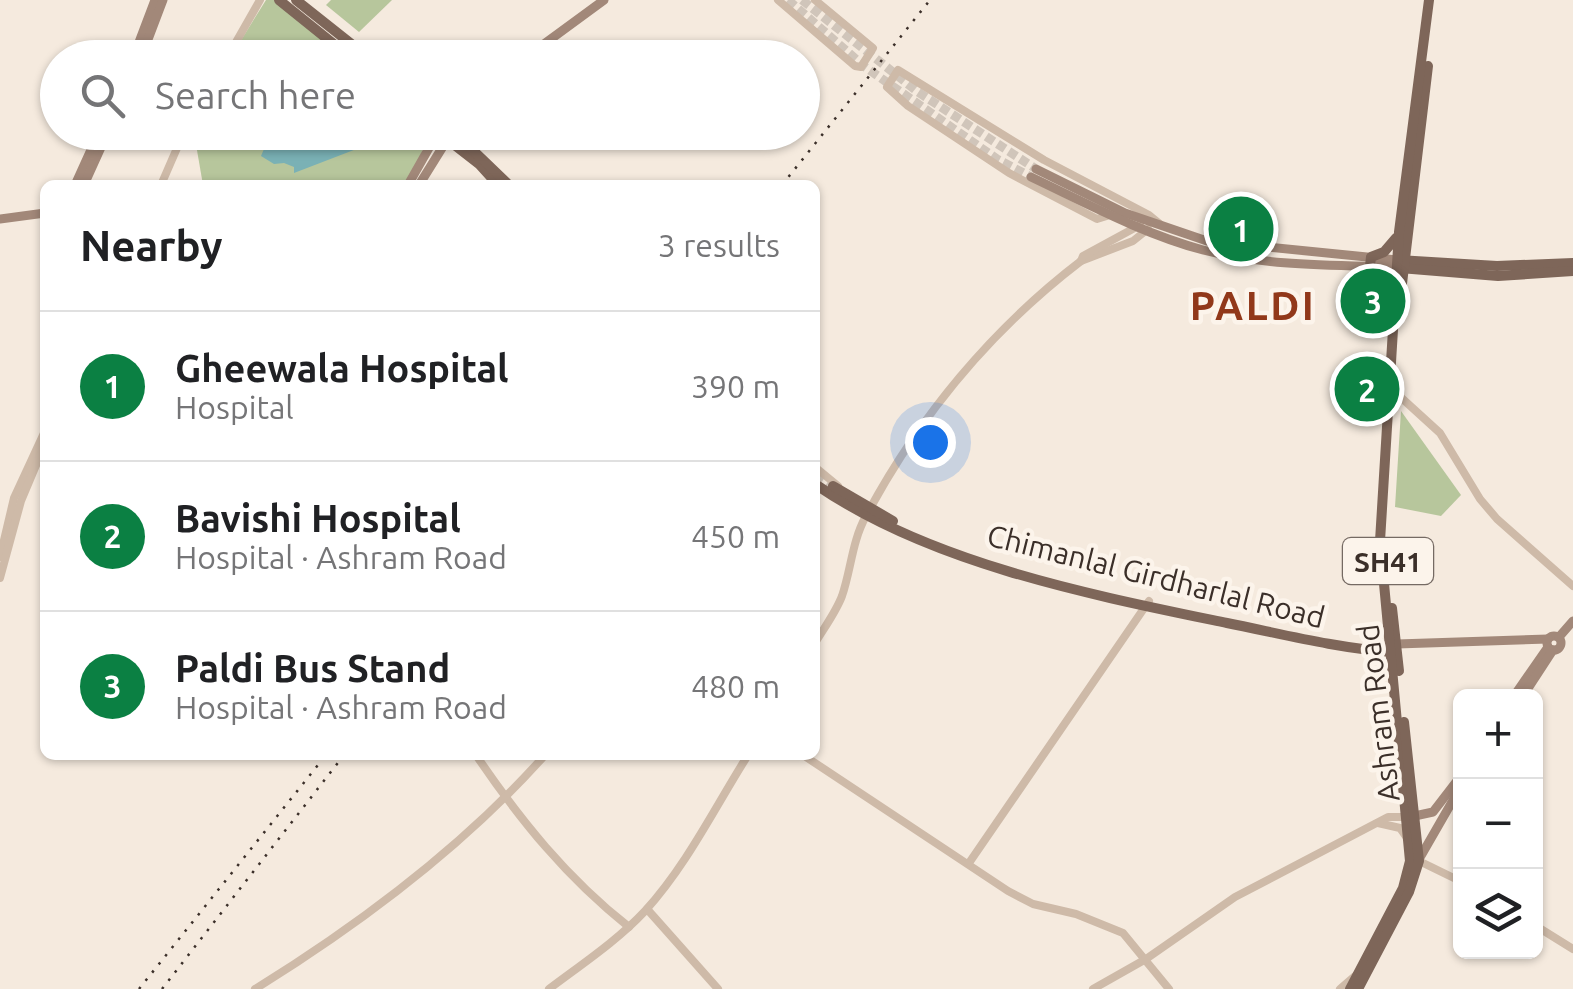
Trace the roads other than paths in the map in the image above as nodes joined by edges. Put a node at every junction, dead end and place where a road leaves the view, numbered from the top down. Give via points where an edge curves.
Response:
1 (155, 0) edge
2 (163, 0) edge
3 (260, 0) edge
4 (279, 0) edge
5 (296, 0) edge
6 (595, 0) edge
7 (604, 0) edge
8 (778, 0) edge
9 (815, 0) edge
10 (1432, 0) edge
11 (139, 40) edge
12 (147, 40) edge
13 (237, 40) edge
14 (329, 40) edge
15 (346, 40) edge
16 (544, 40) edge
17 (547, 40) edge
18 (91, 150) edge
19 (100, 150) edge
20 (176, 150) edge
21 (434, 150) edge
22 (438, 150) edge
23 (464, 150) edge
24 (77, 180) edge
25 (86, 180) edge
26 (163, 180) edge
27 (412, 180) edge
28 (422, 180) edge
29 (501, 180) edge
30 (1110, 215) junction
31 (40, 217) edge
32 (0, 222) edge
33 (1149, 225) junction
34 (1403, 232) junction
35 (1370, 262) junction
36 (1573, 263) edge
37 (1401, 264) junction
38 (1429, 266) junction
39 (1573, 271) edge
40 (1398, 292) junction
41 (1395, 392) junction
42 (40, 443) edge
43 (40, 456) edge
44 (820, 471) edge
45 (827, 489) edge
46 (867, 510) junction
47 (0, 557) edge
48 (0, 578) edge
49 (1573, 586) edge
50 (1147, 603) junction
51 (1573, 621) edge
52 (820, 634) edge
53 (1551, 644) junction
54 (1394, 648) junction
55 (1519, 689) edge
56 (1527, 689) edge
57 (479, 760) edge
58 (541, 760) edge
59 (745, 760) edge
60 (811, 760) edge
61 (1458, 779) edge
62 (506, 799) junction
63 (1453, 799) edge
64 (1411, 817) junction
65 (1378, 822) junction
66 (1409, 840) junction
67 (1414, 861) junction
68 (969, 863) junction
69 (1453, 877) edge
70 (647, 909) junction
71 (629, 928) junction
72 (1543, 930) edge
73 (1573, 949) edge
74 (1146, 959) junction
75 (1356, 976) junction
76 (255, 989) edge
77 (549, 989) edge
78 (718, 989) edge
79 (1093, 989) edge
80 (1170, 989) edge
81 (1340, 989) edge
82 (1350, 989) edge
83 (1358, 989) edge

1 - 11 main road
2 - 12 main road
3 - 13 street
4 - 14 main road
5 - 15 main road
6 - 16 main road
7 - 17 main road
8 - 9 street via 860,68 873,49
10 - 34 main road, Ashram Road
18 - 24 main road
19 - 25 main road
20 - 26 street
21 - 27 main road
22 - 28 main road
23 - 29 main road
30 - 33 main road
30 - 33 main road via 1033,173
30 - 33 street via 1097,220 1009,173 887,87 898,70 1024,149 1149,215
31 - 32 main road
33 - 35 main road via 1202,250 1253,259
33 - 46 street via 1133,241 1081,262 996,335 900,454
34 - 35 main road
34 - 37 main road, Ashram Road
34 - 38 main road
35 - 37 main road
35 - 40 main road
36 - 38 main road
37 - 38 main road
37 - 40 main road, Ashram Road / SH41
38 - 39 main road via 1498,276
38 - 40 main road
40 - 41 main road, Ashram Road / SH41
40 - 54 main road, Ashram Road via 1380,540
41 - 49 street via 1440,433 1488,509
41 - 54 main road, Ashram Road / SH41 via 1387,524
42 - 47 street via 14,498
43 - 48 street
44 - 45 street via 836,482
45 - 46 main road, Chimanlal Girdharlal Road
46 - 50 main road, Chimanlal Girdharlal Road via 994,560
46 - 52 street via 842,597
50 - 54 main road, Chimanlal Girdharlal Road via 1334,646
50 - 68 street
51 - 53 main road
53 - 54 main road, Chimanlal Girdharlal Road
53 - 55 main road
53 - 56 main road
54 - 64 main road, Ashram Road
57 - 62 street
58 - 62 street
59 - 70 street
60 - 68 street
61 - 64 main road via 1433,812
62 - 71 street via 562,868
62 - 76 street via 358,920
63 - 67 main road
64 - 65 street
64 - 66 main road, Ashram Road
64 - 67 main road, Ashram Road
65 - 66 street via 1400,828
65 - 74 street via 1235,897
66 - 67 main road, Ashram Road
67 - 69 street
67 - 75 main road, Ashram Road
67 - 83 main road, Ashram Road via 1410,892
68 - 74 street via 1033,904 1124,932
70 - 71 street
70 - 78 street
71 - 77 street
72 - 73 street
74 - 79 street
74 - 80 street
75 - 81 street
75 - 82 main road, Ashram Road

